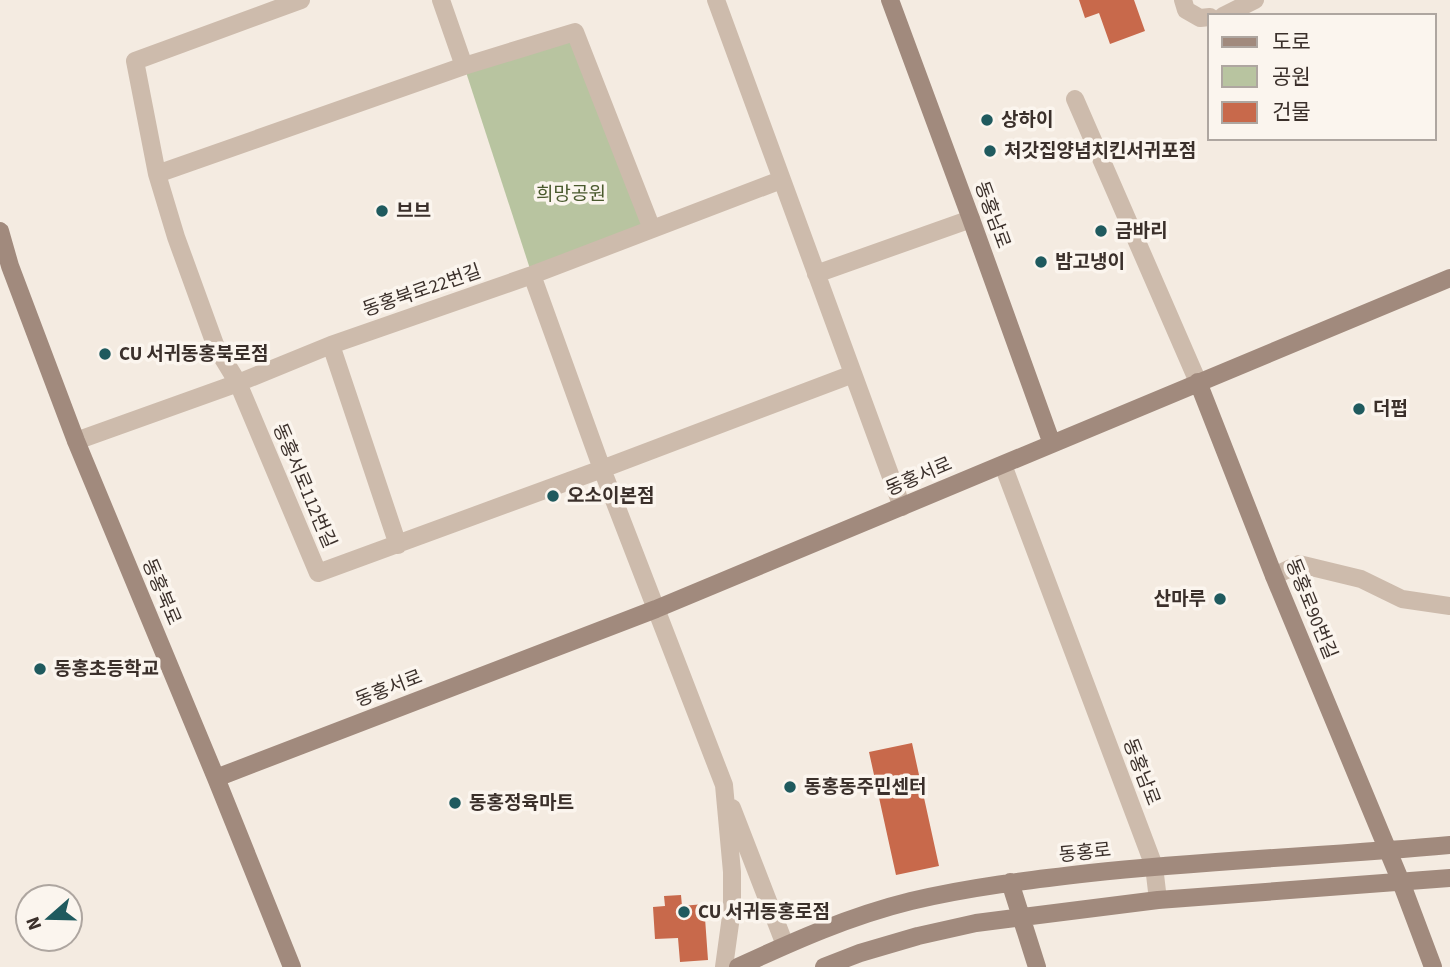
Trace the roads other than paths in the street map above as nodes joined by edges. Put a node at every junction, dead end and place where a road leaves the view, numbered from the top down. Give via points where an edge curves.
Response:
1 (301, 0) edge
2 (441, 0) edge
3 (716, 0) edge
4 (890, 0) edge
5 (1183, 0) edge
6 (1255, 0) edge
7 (1227, 14) edge
8 (1208, 17) edge
9 (464, 66) junction
10 (1075, 99) dead end
11 (157, 174) junction
12 (781, 180) junction
13 (971, 219) junction
14 (652, 229) junction
15 (0, 231) edge
16 (816, 274) junction
17 (532, 275) junction
18 (1450, 278) edge
19 (331, 345) junction
20 (853, 374) junction
21 (1198, 382) junction
22 (238, 383) junction
23 (76, 441) junction
24 (1052, 444) junction
25 (1003, 465) junction
26 (602, 469) junction
27 (902, 507) junction
28 (398, 545) junction
29 (1274, 576) junction
30 (1450, 606) edge
31 (656, 609) junction
32 (216, 778) junction
33 (723, 785) junction
34 (1450, 845) edge
35 (1388, 851) junction
36 (1154, 866) junction
37 (1450, 878) edge
38 (1010, 882) junction
39 (1401, 883) junction
40 (1158, 900) junction
41 (1021, 918) junction
42 (785, 945) junction
43 (292, 967) edge
44 (724, 967) edge
45 (738, 967) edge
46 (824, 967) edge
47 (1037, 967) edge
48 (1433, 967) edge

1 - 11 street, 동홍서로112번길 via 135,61
2 - 9 street
3 - 12 street
4 - 13 street, 동홍남로
5 - 8 street via 1186,10
6 - 7 street
9 - 11 street
9 - 14 street via 575,32
10 - 21 street
11 - 22 street, 동홍서로112번길 via 216,347
12 - 14 street, 동홍북로22번길
12 - 16 street
13 - 16 street
13 - 24 street, 동홍남로
14 - 17 street, 동홍북로22번길
15 - 23 street, 동홍북로
16 - 20 street
17 - 19 street, 동홍북로22번길
17 - 26 street
18 - 21 street, 동홍서로
19 - 22 street, 동홍북로22번길
19 - 28 street
20 - 26 street
20 - 27 street
21 - 24 street, 동홍서로
21 - 29 street, 동홍로90번길
22 - 23 street, 동홍북로22번길
22 - 28 street, 동홍서로112번길 via 318,573
23 - 32 street, 동홍북로
24 - 25 street, 동홍서로
25 - 27 street, 동홍서로
25 - 36 street, 동홍남로
26 - 28 street, 동홍서로112번길
26 - 31 street
27 - 31 street, 동홍서로
29 - 30 street via 1299,564 1361,579 1402,599
29 - 35 street, 동홍로90번길
31 - 32 street, 동홍서로
31 - 33 street
32 - 43 street, 동홍북로
33 - 42 street
33 - 44 street via 732,872
34 - 35 street, 동홍로
35 - 36 street, 동홍로
35 - 39 street, 동홍로90번길
36 - 38 street, 동홍로
36 - 40 street, 동홍남로
37 - 39 street
38 - 41 street
38 - 42 street, 동홍로 via 909,902 849,919
39 - 40 street
39 - 48 street, 동홍로90번길
40 - 41 street
41 - 46 street via 918,936
41 - 47 street
42 - 45 street, 동홍로

